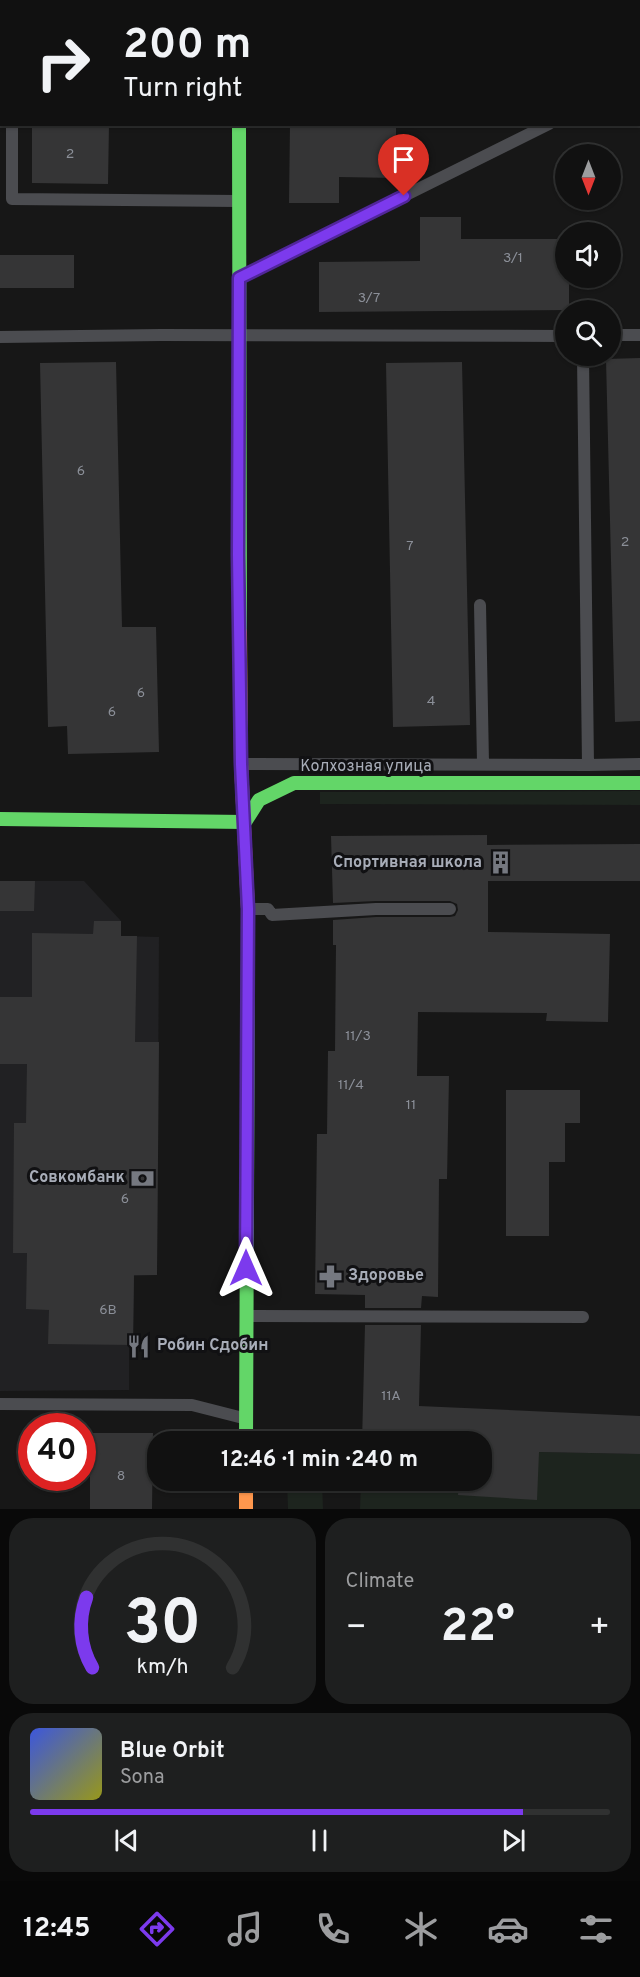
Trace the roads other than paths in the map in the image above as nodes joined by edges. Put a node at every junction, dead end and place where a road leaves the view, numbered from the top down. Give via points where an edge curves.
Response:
1 (12, 126) edge
2 (239, 126) edge
3 (545, 126) edge
4 (239, 201) junction
5 (239, 278) junction
6 (640, 334) edge
7 (621, 335) edge
8 (239, 336) junction
9 (555, 336) edge
10 (0, 338) edge
11 (583, 366) edge
12 (480, 605) dead end
13 (483, 763) junction
14 (241, 764) junction
15 (640, 764) edge
16 (588, 765) junction
17 (640, 783) edge
18 (0, 819) edge
19 (245, 822) junction
20 (248, 909) junction
21 (450, 909) dead end
22 (246, 1316) junction
23 (583, 1317) dead end
24 (0, 1404) edge
25 (246, 1419) junction
26 (246, 1431) edge
27 (246, 1491) edge
28 (246, 1509) edge

1 - 4 lane via 12,200
2 - 4 street
3 - 5 lane
4 - 5 street
5 - 8 street
6 - 7 lane
8 - 9 lane
8 - 10 lane
8 - 14 street
11 - 16 lane
12 - 13 lane
13 - 14 lane
13 - 16 lane
14 - 19 street
15 - 16 lane
17 - 19 street, Колхозная улица via 294,783 260,800
18 - 19 street
19 - 20 street
20 - 21 lane via 268,909 272,915
20 - 22 street
22 - 23 lane
22 - 25 street
24 - 25 lane via 192,1405
25 - 26 street
27 - 28 street

